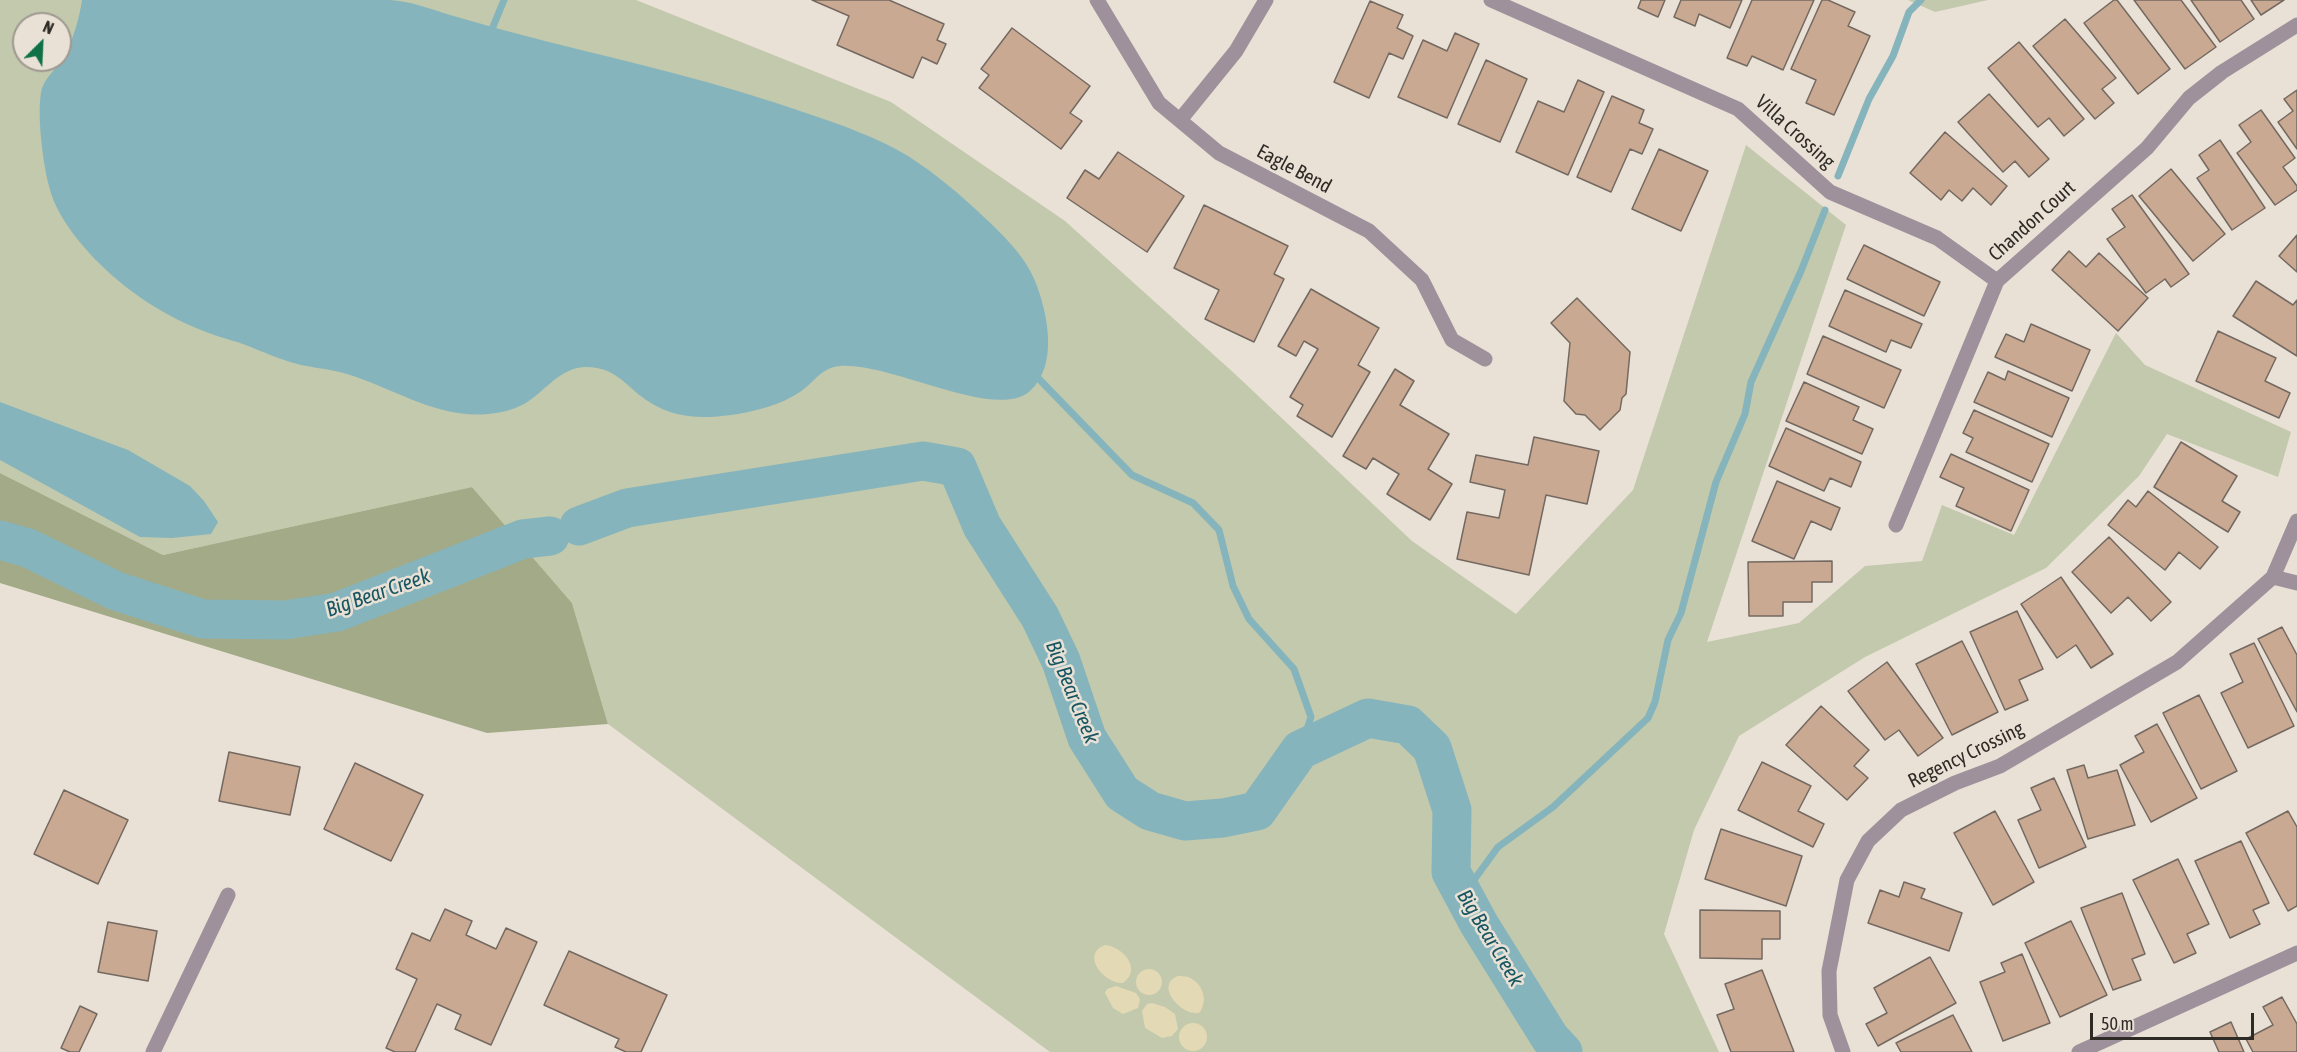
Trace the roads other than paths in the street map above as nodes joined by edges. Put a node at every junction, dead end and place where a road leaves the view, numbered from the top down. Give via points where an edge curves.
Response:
1 (1097, 0) edge
2 (1266, 0) edge
3 (1491, 0) edge
4 (2297, 25) edge
5 (1180, 120) junction
6 (1997, 281) junction
7 (1485, 359) dead end
8 (2297, 521) edge
9 (1896, 525) dead end
10 (2273, 577) junction
11 (2297, 583) edge
12 (228, 895) dead end
13 (2297, 952) edge
14 (153, 1052) edge
15 (1843, 1052) edge
16 (2079, 1052) edge

1 - 5 street, Eagle Bend via 1159,103
2 - 5 street via 1236,51
3 - 6 street, Villa Crossing via 1738,109 1830,192 1937,238
4 - 6 street, Chandon Court via 2222,72 2189,98 2147,148
5 - 7 street, Eagle Bend via 1219,153 1369,231 1422,280 1452,340
6 - 9 street, Chandon Court
8 - 10 street, Regency Crossing
10 - 11 street
10 - 15 street, Regency Crossing via 2177,662 2000,766 1901,810 1868,842 1847,880 1829,971 1830,1015
12 - 14 street
13 - 16 street

